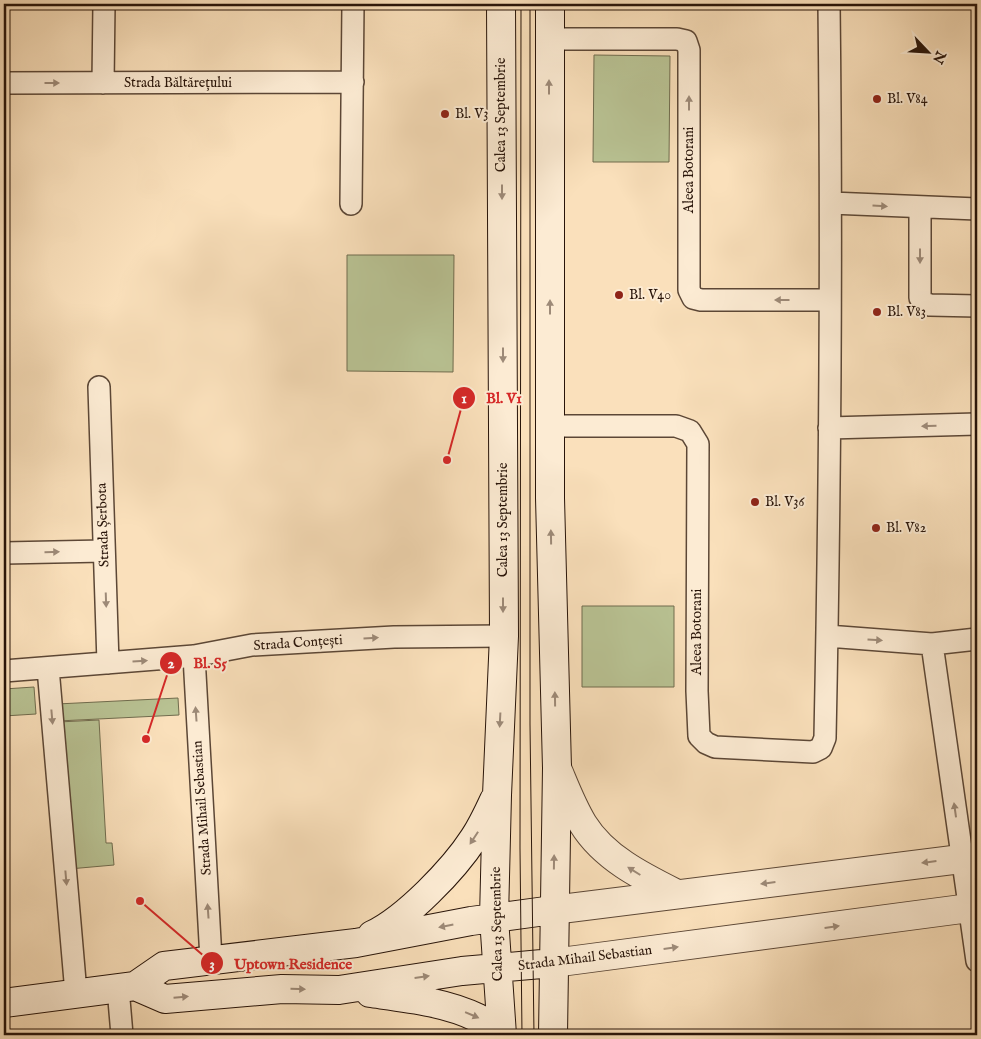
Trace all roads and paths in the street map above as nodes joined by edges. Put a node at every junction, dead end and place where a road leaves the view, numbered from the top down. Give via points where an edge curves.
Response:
1 (104, 4) edge
2 (353, 4) edge
3 (501, 4) edge
4 (550, 4) edge
5 (829, 4) edge
6 (549, 39) junction
7 (353, 82) junction
8 (4, 83) edge
9 (103, 83) junction
10 (831, 203) junction
11 (351, 204) dead end
12 (920, 208) junction
13 (977, 209) edge
14 (830, 300) junction
15 (977, 306) edge
16 (98, 387) dead end
17 (977, 424) edge
18 (550, 426) junction
19 (829, 428) junction
20 (104, 551) junction
21 (4, 553) edge
22 (504, 636) junction
23 (827, 636) junction
24 (977, 638) edge
25 (932, 644) junction
26 (194, 656) junction
27 (108, 664) junction
28 (48, 668) junction
29 (4, 671) edge
30 (557, 768) junction
31 (497, 795) junction
32 (970, 858) edge
33 (677, 894) junction
34 (973, 907) edge
35 (554, 910) junction
36 (494, 918) junction
37 (356, 943) junction
38 (211, 959) junction
39 (977, 961) edge
40 (553, 963) junction
41 (496, 968) junction
42 (126, 987) junction
43 (339, 990) junction
44 (76, 993) junction
45 (4, 1003) edge
46 (502, 1034) edge
47 (122, 1035) edge
48 (553, 1035) edge

1 - 9 street
2 - 7 street
3 -> 22 main road, Calea 13 Septembrie
4 - 6 main road
5 - 10 street, Aleea Botorani
14 -> 6 street, Aleea Botorani via 693,298 689,290 689,50 686,41
18 -> 6 main road
7 - 9 street, Strada Băltărețului
7 - 11 street
8 -> 9 street, Strada Băltărețului
10 -> 12 street
10 - 14 street, Aleea Botorani
12 - 13 street
12 -> 15 street via 920,298 930,305
14 - 19 street, Aleea Botorani
16 - 20 street, Strada Șerbota
17 -> 19 street
18 - 23 street, Aleea Botorani via 676,426 690,431 698,444 697,691 699,736 706,743 715,747 803,752 821,748 825,738
30 -> 18 main road
19 - 23 street, Aleea Botorani
21 -> 20 street
20 -> 27 street, Strada Șerbota
26 -> 22 street, Strada Conțești via 262,645 394,637
22 -> 31 main road, Calea 13 Septembrie
23 -> 25 street
24 - 25 street
32 -> 25 street
27 -> 26 street, Strada Conțești
38 -> 26 street, Strada Mihail Sebastian
27 - 28 street, Strada Conțești
28 - 29 street, Strada Conțești
28 -> 44 street
33 -> 30 main road via 624,865 601,844 584,825
35 -> 30 main road
31 - 36 main road, Calea 13 Septembrie
31 -> 37 main road via 474,838 410,910 376,934
32 -> 33 main road
32 - 34 street
33 - 35 main road
34 - 39 street
40 -> 34 main road, Strada Mihail Sebastian
35 - 36 main road
35 - 40 main road
36 -> 37 main road
36 - 41 main road, Calea 13 Septembrie
37 - 38 main road
38 - 42 main road via 164,966
40 - 41 main road, Strada Mihail Sebastian
40 - 48 main road
43 -> 41 main road, Strada Mihail Sebastian
41 - 46 main road, Calea 13 Septembrie
42 -> 43 main road, Strada Mihail Sebastian via 165,999 273,990
42 - 44 main road
42 - 47 street
43 -> 46 main road via 453,1008 481,1019
44 - 45 main road

